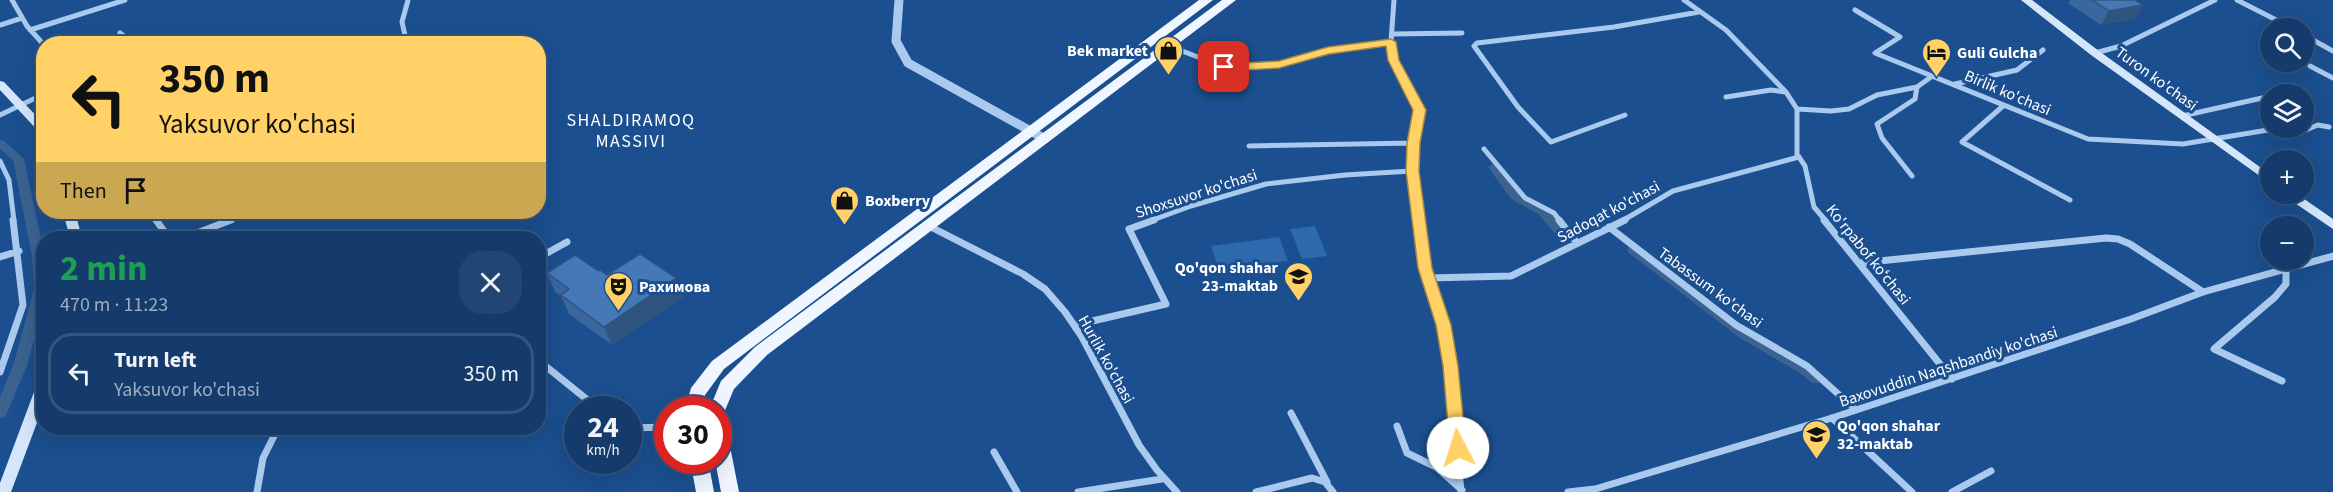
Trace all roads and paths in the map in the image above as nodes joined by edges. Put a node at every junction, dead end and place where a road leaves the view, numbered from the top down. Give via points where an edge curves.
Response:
1 (12, 0) edge
2 (125, 0) edge
3 (408, 0) edge
4 (899, 0) edge
5 (1207, 0) edge
6 (1230, 0) edge
7 (1394, 0) edge
8 (1684, 0) edge
9 (2026, 0) edge
10 (2215, 0) edge
11 (2237, 0) edge
12 (1855, 10) dead end
13 (1699, 12) junction
14 (22, 18) junction
15 (2272, 18) edge
16 (0, 25) edge
17 (30, 30) junction
18 (120, 33) dead end
19 (1462, 33) dead end
20 (1392, 34) junction
21 (36, 36) edge
22 (124, 36) edge
23 (404, 36) edge
24 (2314, 41) edge
25 (1391, 42) junction
26 (1169, 46) junction
27 (2043, 50) dead end
28 (2333, 51) edge
29 (2095, 53) junction
30 (2314, 68) edge
31 (1931, 77) junction
32 (2333, 78) edge
33 (0, 84) edge
34 (1954, 84) junction
35 (1917, 87) junction
36 (1786, 92) junction
37 (1726, 97) dead end
38 (36, 98) edge
39 (2260, 98) edge
40 (20, 105) junction
41 (2003, 106) junction
42 (1797, 109) junction
43 (0, 115) edge
44 (1625, 115) dead end
45 (2182, 116) junction
46 (36, 123) edge
47 (2329, 127) dead end
48 (1032, 132) junction
49 (1045, 139) junction
50 (2215, 140) junction
51 (1413, 143) junction
52 (1249, 146) dead end
53 (1484, 149) dead end
54 (1799, 157) junction
55 (0, 161) edge
56 (1412, 171) junction
57 (2260, 172) edge
58 (1912, 176) dead end
59 (2070, 200) dead end
60 (2304, 204) edge
61 (234, 219) edge
62 (2333, 225) edge
63 (929, 226) junction
64 (1609, 227) junction
65 (202, 231) edge
66 (567, 242) dead end
67 (1577, 243) junction
68 (19, 251) junction
69 (546, 254) edge
70 (2333, 256) edge
71 (0, 257) edge
72 (2314, 262) edge
73 (1859, 263) junction
74 (2286, 270) joint
75 (1429, 278) junction
76 (2203, 292) junction
77 (1075, 325) junction
78 (546, 366) edge
79 (0, 372) edge
80 (1952, 379) junction
81 (2282, 381) dead end
82 (583, 396) edge
83 (697, 396) edge
84 (723, 396) edge
85 (36, 403) edge
86 (1856, 410) junction
87 (1291, 413) dead end
88 (1832, 418) junction
89 (1397, 426) dead end
90 (274, 435) edge
91 (994, 452) dead end
92 (1991, 471) dead end
93 (702, 474) edge
94 (726, 474) edge
95 (5, 476) edge
96 (1162, 478) junction
97 (1327, 482) junction
98 (1462, 491) edge
99 (4, 492) edge
100 (257, 492) edge
101 (705, 492) edge
102 (730, 492) edge
103 (1017, 492) edge
104 (1078, 492) edge
105 (1177, 492) edge
106 (1256, 492) edge
107 (1334, 492) edge
108 (1568, 492) edge
109 (1912, 492) edge
110 (1952, 492) edge

1 - 14 street
2 - 17 street
3 - 23 street via 403,8
4 - 48 street via 895,43 908,63
5 - 48 main road
6 - 26 main road
7 - 20 street
8 - 13 street
9 - 29 main road, Turon ko'chasi
10 - 29 street via 2121,46
11 - 15 street
12 - 31 street, Birlik ko'chasi via 1900,37 1875,53
13 - 36 street via 1726,30
13 - 44 street via 1474,46 1518,107 1551,142
14 - 16 street
14 - 17 street
17 - 21 street
18 - 22 street
19 - 20 street
20 - 25 street
24 - 28 street
25 - 26 street via 1328,51 1279,64 1224,67
25 - 51 street via 1394,60 1419,110
26 - 49 main road
27 - 34 street via 2017,70
29 - 45 main road, Turon ko'chasi
30 - 32 street
31 - 34 street, Birlik ko'chasi
31 - 35 street
33 - 40 main road
34 - 41 street, Birlik ko'chasi
35 - 42 street via 1877,95 1848,109
35 - 58 street via 1915,99 1876,124 1882,138
36 - 37 street via 1771,90
36 - 42 street
38 - 40 street
39 - 45 street
40 - 43 street
40 - 46 main road
41 - 50 street, Birlik ko'chasi via 2088,139 2174,144
41 - 59 street via 1962,142
42 - 54 street, Ko'rpabof koʻchasi
45 - 50 main road, Turon ko'chasi
47 - 50 street, Birlik ko'chasi via 2319,125 2291,136 2274,129
48 - 49 street
48 - 83 main road via 718,365
49 - 63 main road
50 - 57 main road, Turon ko'chasi
51 - 52 street
51 - 56 street
53 - 67 street via 1525,198 1554,213
54 - 64 street, Sadoqat ko'chasi via 1673,191
54 - 73 street, Ko'rpabof koʻchasi via 1805,166 1814,207
55 - 68 street via 9,180
56 - 75 street
56 - 77 street, Shoxsuvor ko'chasi via 1266,184 1129,229 1167,304
60 - 62 main road
61 - 65 street
63 - 77 street, Hurlik ko'chasi via 1029,277 1045,289
63 - 84 main road via 761,351 727,386
64 - 67 street, Sadoqat ko'chasi
64 - 86 street, Tabassum ko'chasi via 1736,325 1807,366
66 - 69 street
67 - 75 street, Sadoqat ko'chasi via 1511,276
68 - 71 street
68 - 79 street via 23,305
70 - 72 street, Baxovuddin Naqshbandiy ko'chasi
73 - 76 street via 2118,239
73 - 80 street, Ko'rpabof koʻchasi
74 - 76 street, Baxovuddin Naqshbandiy ko'chasi
74 - 81 street via 2286,284 2275,297 2214,349
75 - 98 street via 1450,366
76 - 80 street, Baxovuddin Naqshbandiy ko'chasi
77 - 96 street, Hurlik ko'chasi via 1130,429
78 - 82 street
80 - 86 street, Baxovuddin Naqshbandiy ko'chasi
85 - 95 main road
86 - 88 street, Baxovuddin Naqshbandiy ko'chasi
87 - 97 street
88 - 108 street, Baxovuddin Naqshbandiy ko'chasi via 1595,489
88 - 109 street
89 - 98 street via 1407,456 1434,465
90 - 100 street via 263,458
91 - 103 street
92 - 110 street
93 - 101 main road
94 - 102 main road
95 - 99 main road
96 - 104 street
96 - 105 street, Hurlik ko'chasi
97 - 106 street via 1312,478
97 - 107 street

